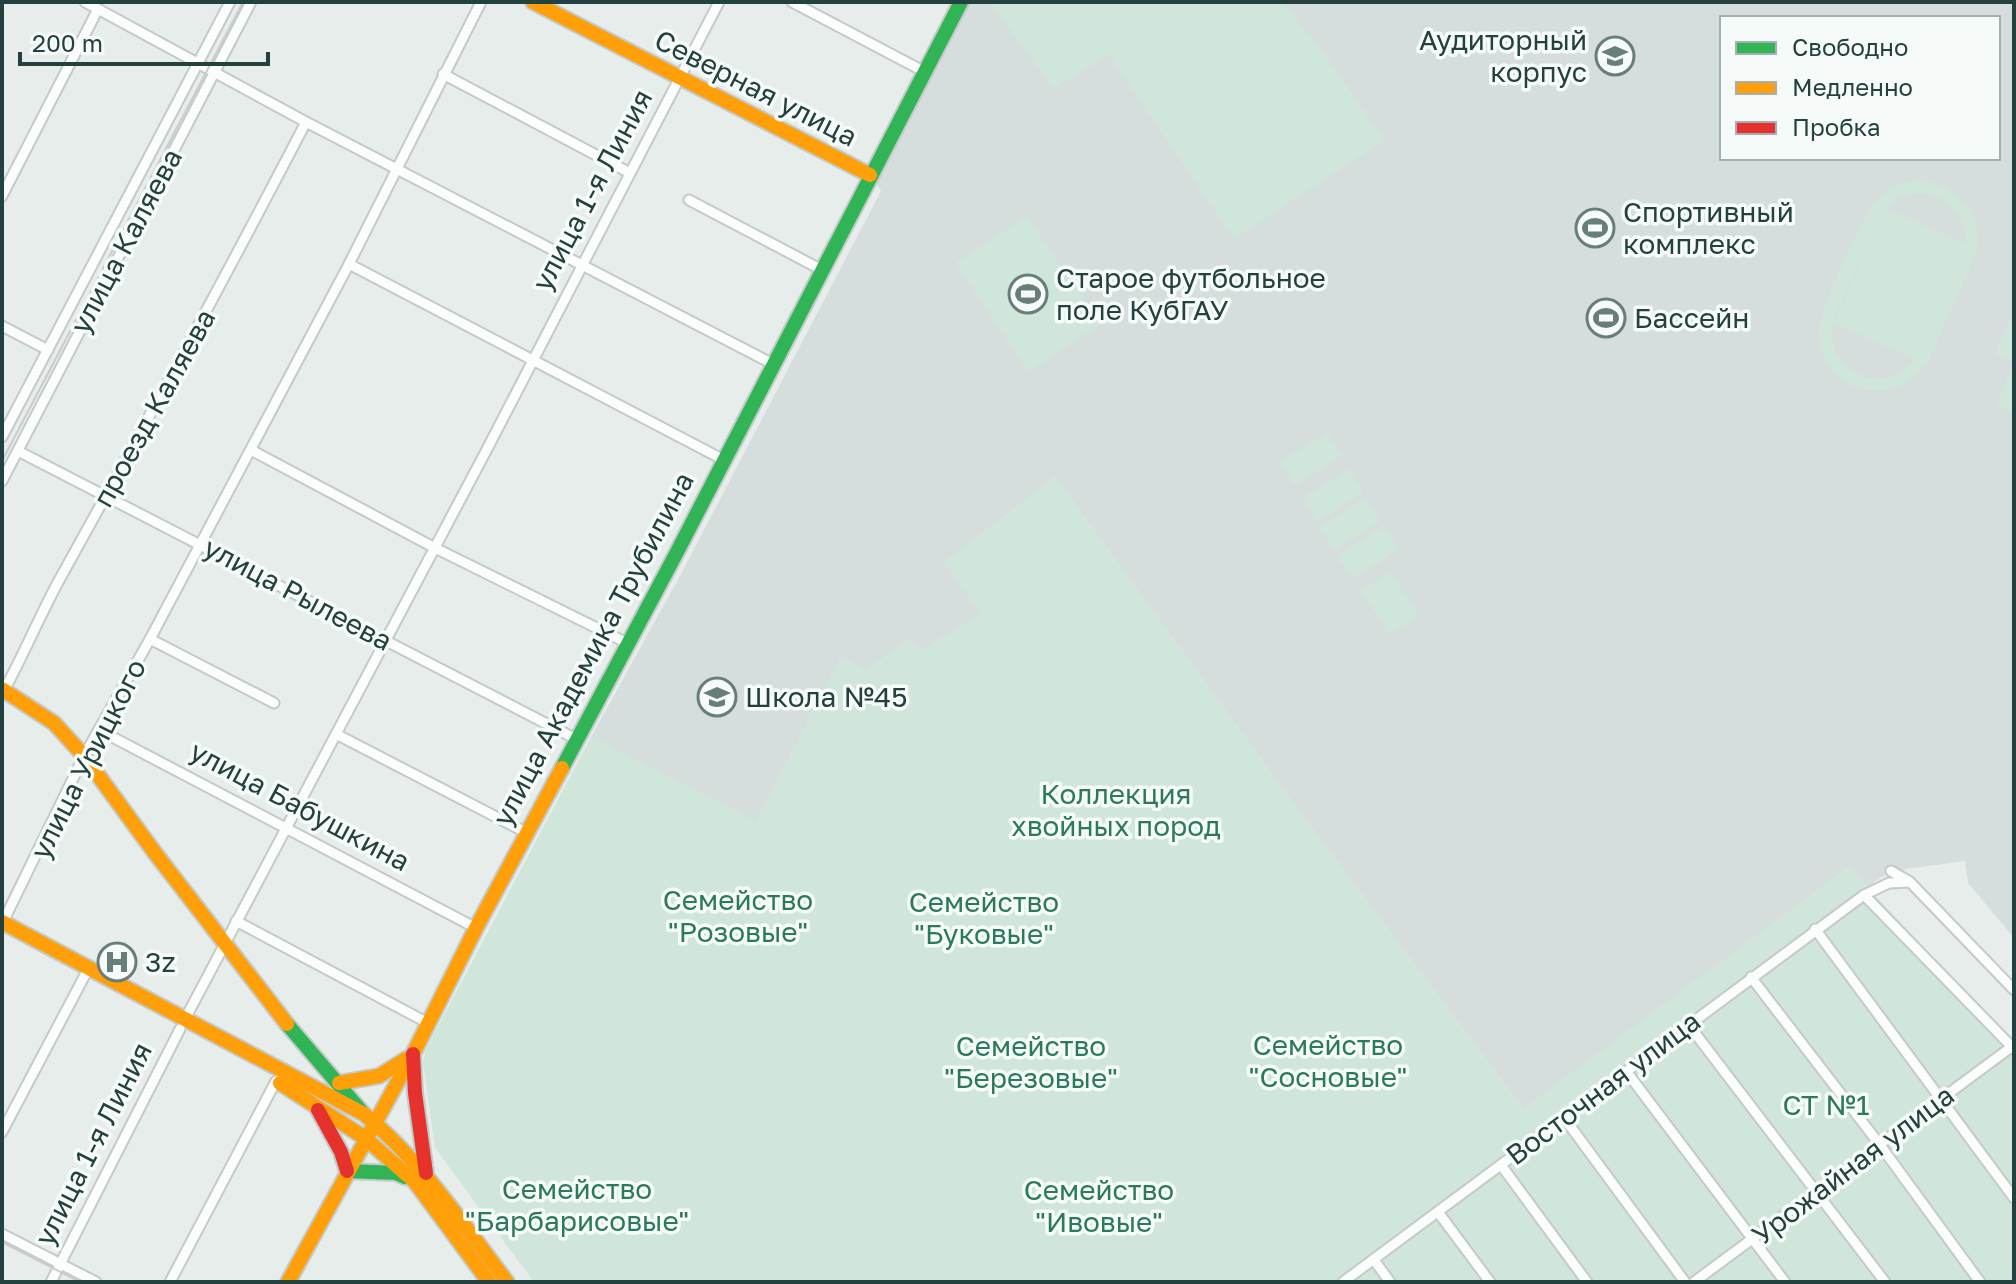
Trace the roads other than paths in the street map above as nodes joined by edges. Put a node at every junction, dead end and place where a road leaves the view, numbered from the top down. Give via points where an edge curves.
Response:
1 (85, 2) edge
2 (230, 2) edge
3 (251, 2) edge
4 (481, 2) edge
5 (533, 2) edge
6 (719, 2) edge
7 (792, 2) edge
8 (961, 2) edge
9 (98, 9) junction
10 (199, 62) junction
11 (215, 71) junction
12 (925, 72) junction
13 (443, 74) junction
14 (680, 78) junction
15 (306, 122) junction
16 (398, 169) junction
17 (628, 172) junction
18 (870, 175) junction
19 (2, 196) edge
20 (689, 200) dead end
21 (349, 264) junction
22 (584, 264) junction
23 (822, 270) junction
24 (2, 326) edge
25 (48, 350) junction
26 (532, 358) junction
27 (773, 364) junction
28 (2, 437) edge
29 (251, 450) junction
30 (18, 451) junction
31 (722, 459) junction
32 (2, 481) edge
33 (107, 496) junction
34 (199, 542) junction
35 (435, 548) junction
36 (150, 639) junction
37 (386, 640) junction
38 (627, 643) junction
39 (3, 691) edge
40 (274, 703) dead end
41 (99, 730) junction
42 (336, 734) junction
43 (576, 739) junction
44 (84, 756) junction
45 (285, 827) junction
46 (527, 833) junction
47 (1891, 871) dead end
48 (1910, 882) junction
49 (1864, 895) junction
50 (236, 921) junction
51 (2, 925) edge
52 (476, 928) junction
53 (1815, 929) junction
54 (224, 944) junction
55 (85, 975) junction
56 (1751, 977) junction
57 (2014, 990) edge
58 (428, 1023) junction
59 (182, 1024) junction
60 (1688, 1024) junction
61 (2013, 1047) edge
62 (413, 1054) junction
63 (313, 1056) junction
64 (1626, 1071) junction
65 (276, 1081) junction
66 (305, 1083) junction
67 (339, 1083) junction
68 (1942, 1098) junction
69 (312, 1101) junction
70 (369, 1118) junction
71 (1565, 1119) junction
72 (2, 1132) edge
73 (365, 1138) junction
74 (1880, 1145) junction
75 (1501, 1165) junction
76 (347, 1171) junction
77 (420, 1178) junction
78 (1817, 1191) junction
79 (2014, 1198) edge
80 (1438, 1212) junction
81 (2, 1234) edge
82 (1752, 1239) junction
83 (1374, 1260) junction
84 (61, 1264) junction
85 (51, 1282) edge
86 (96, 1282) edge
87 (170, 1282) edge
88 (288, 1282) edge
89 (489, 1282) edge
90 (507, 1282) edge
91 (1343, 1282) edge
92 (1390, 1282) edge
93 (1490, 1282) edge
94 (1587, 1282) edge
95 (1685, 1282) edge
96 (1694, 1282) edge
97 (1785, 1282) edge
98 (1885, 1282) edge
99 (1980, 1282) edge

1 - 9 street
2 - 10 street, улица Каляева
3 - 11 street, улица Каляева
4 - 13 street, улица Урицкого
5 - 14 main road, Северная улица
6 - 14 street, улица 1-я Линия
7 - 12 street
8 - 12 main road, улица Академика Трубилина
9 - 10 street
9 - 19 street
10 - 11 street
10 - 25 street, улица Каляева
11 - 15 street
11 - 30 street, улица Каляева
12 - 18 main road, улица Академика Трубилина
13 - 16 street, улица Урицкого
13 - 17 street
14 - 17 street, улица 1-я Линия
14 - 18 main road, Северная улица
15 - 16 street
15 - 33 street, проезд Каляева
16 - 21 street, улица Урицкого
16 - 22 street
17 - 22 street, улица 1-я Линия
18 - 23 main road, улица Академика Трубилина
20 - 23 street
21 - 26 street
21 - 29 street, улица Урицкого
22 - 26 street, улица 1-я Линия
22 - 27 street
23 - 27 main road, улица Академика Трубилина
24 - 25 street
25 - 28 street, улица Каляева
26 - 31 street
26 - 35 street, улица 1-я Линия
27 - 31 main road, улица Академика Трубилина
29 - 34 street, улица Урицкого
29 - 35 street
30 - 32 street, улица Каляева
30 - 33 street, улица Рылеева
31 - 38 main road, улица Академика Трубилина
33 - 34 street, улица Рылеева
33 - 39 street, проезд Каляева
34 - 36 street, улица Урицкого
34 - 37 street, улица Рылеева
35 - 37 street, улица 1-я Линия
35 - 38 street
36 - 40 street, улица Урицкого
36 - 41 street, улица Урицкого
37 - 42 street, улица 1-я Линия
37 - 43 street, улица Рылеева
38 - 43 main road, улица Академика Трубилина
39 - 44 main road via 54,723
41 - 44 street, улица Урицкого
41 - 45 street, улица Бабушкина
42 - 45 street, улица 1-я Линия
42 - 46 street
43 - 46 main road, улица Академика Трубилина
44 - 51 street, улица Урицкого
44 - 54 main road
45 - 50 street, улица 1-я Линия
45 - 52 street, улица Бабушкина
46 - 52 main road, улица Академика Трубилина
47 - 48 street
48 - 49 street, Восточная улица via 1889,883
48 - 57 street
49 - 53 street, Восточная улица
49 - 61 street
50 - 54 street, улица 1-я Линия
50 - 58 street
51 - 55 main road
51 - 59 main road
52 - 58 main road, улица Академика Трубилина
53 - 56 street, Восточная улица
53 - 68 street
54 - 59 street, улица 1-я Линия
54 - 63 main road
55 - 59 main road
55 - 72 street
56 - 60 street, Восточная улица
56 - 74 street
58 - 62 main road, улица Академика Трубилина
59 - 65 main road
59 - 66 main road
59 - 84 street, улица 1-я Линия
60 - 64 street, Восточная улица
60 - 78 street
61 - 68 street, Урожайная улица
62 - 67 main road via 379,1076
62 - 70 main road, улица Академика Трубилина
62 - 77 main road, улица Академика Трубилина
63 - 66 main road via 315,1073
63 - 67 main road
64 - 71 street, Восточная улица
64 - 82 street
65 - 69 main road
65 - 87 street
66 - 70 main road
67 - 70 main road
68 - 74 street, Урожайная улица
68 - 79 street
69 - 73 main road
69 - 76 main road
70 - 73 main road, улица Академика Трубилина
70 - 77 main road
71 - 75 street, Восточная улица
71 - 95 street
73 - 76 main road, улица Академика Трубилина
73 - 77 main road
74 - 78 street, Урожайная улица
74 - 99 street
75 - 80 street, Восточная улица
75 - 94 street
76 - 77 main road
76 - 88 main road, улица Академика Трубилина
77 - 89 main road
77 - 90 main road
78 - 82 street, Урожайная улица
78 - 98 street
80 - 83 street, Восточная улица
80 - 93 street
81 - 84 street
82 - 96 street, Урожайная улица
82 - 97 street
83 - 91 street, Восточная улица
83 - 92 street
84 - 85 street, улица 1-я Линия
84 - 86 street

